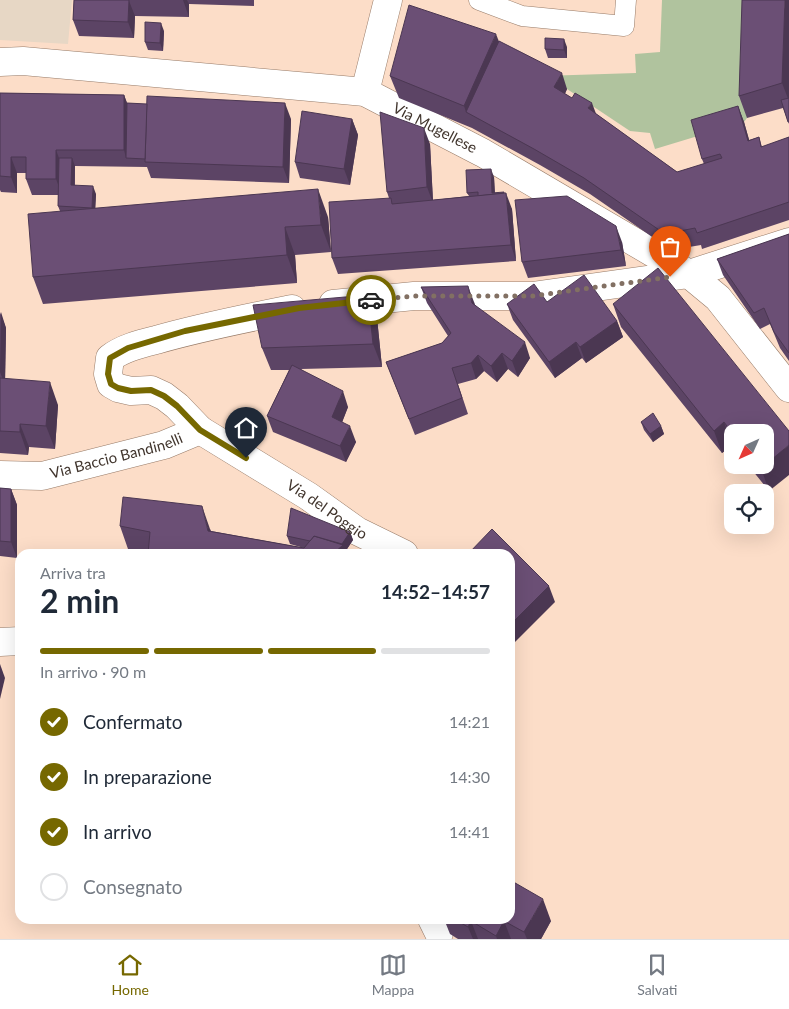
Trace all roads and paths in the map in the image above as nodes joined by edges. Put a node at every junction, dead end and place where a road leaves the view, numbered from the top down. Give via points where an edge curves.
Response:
1 (388, 0) edge
2 (479, 0) edge
3 (626, 0) edge
4 (0, 62) edge
5 (365, 92) junction
6 (789, 242) edge
7 (689, 274) junction
8 (789, 388) edge
9 (200, 430) junction
10 (0, 475) edge
11 (394, 549) edge
12 (15, 641) edge
13 (0, 642) edge

1 - 5 street
2 - 3 lane via 522,16 624,26
4 - 5 street, Via Mugellese via 23,61
5 - 7 street, Via Mugellese via 483,153
6 - 7 street
7 - 8 street, Via Mugellese via 718,298
7 - 9 street, Via Baccio Bandinelli via 532,296 414,296 299,308 185,331 128,348 110,358 108,374 111,384 131,391 151,390 164,396
9 - 10 street, Via Baccio Bandinelli via 164,445 42,476
9 - 11 street, Via del Poggio via 308,496 357,531
12 - 13 street

